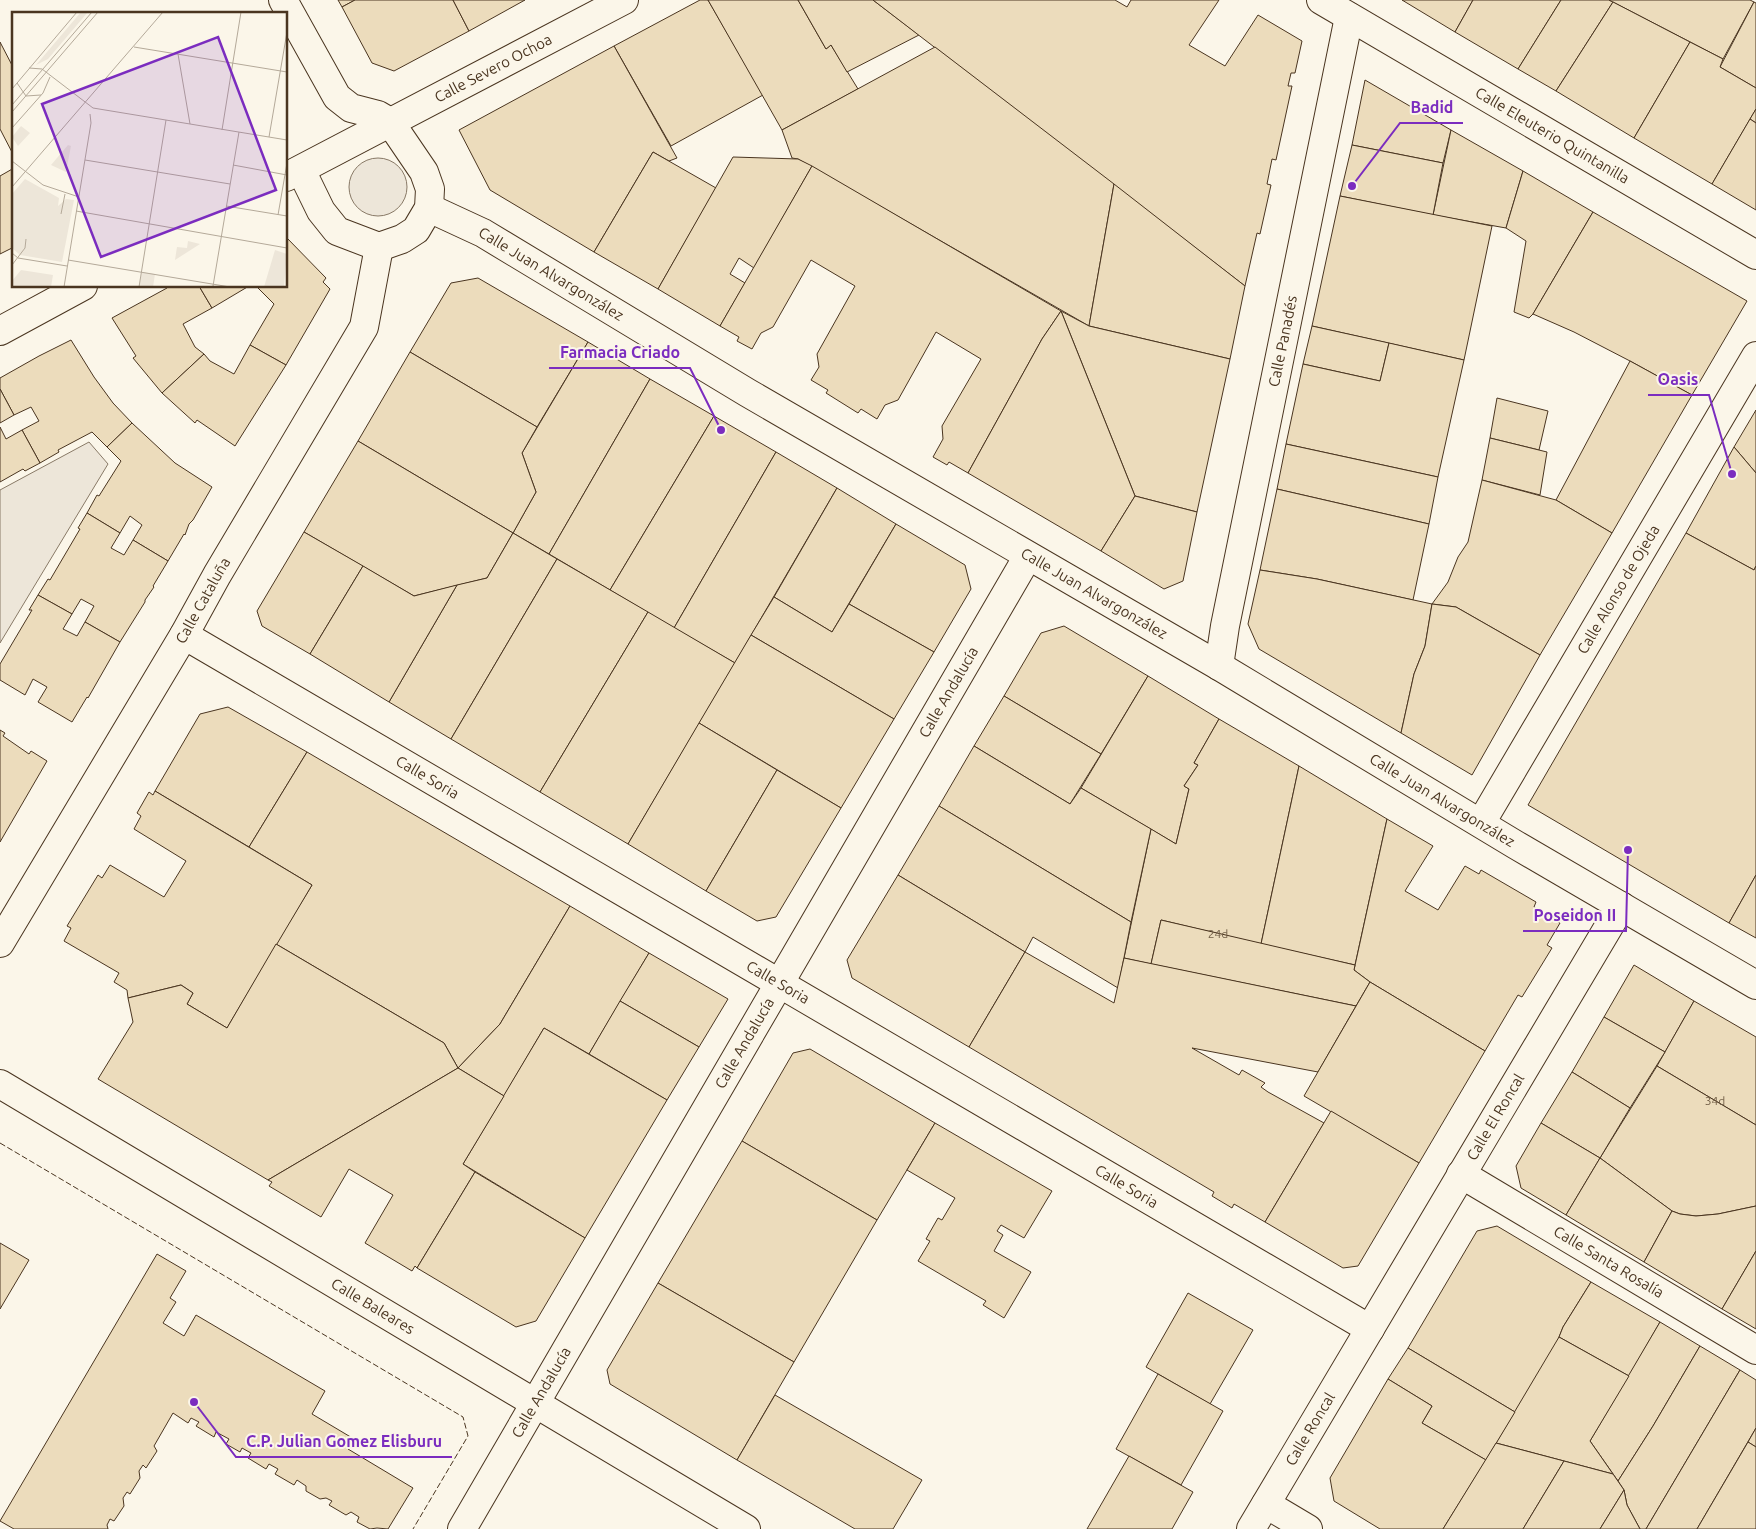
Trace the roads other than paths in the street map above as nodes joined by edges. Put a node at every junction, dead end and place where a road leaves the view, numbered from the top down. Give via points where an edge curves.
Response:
1 (283, 0) edge
2 (624, 0) edge
3 (1321, 0) edge
4 (1349, 16) junction
5 (390, 122) junction
6 (294, 174) edge
7 (429, 208) junction
8 (379, 247) junction
9 (1756, 255) edge
10 (79, 288) edge
11 (0, 331) edge
12 (1756, 356) edge
13 (1028, 556) junction
14 (184, 635) junction
15 (1219, 666) junction
16 (1481, 823) junction
17 (1621, 906) junction
18 (2, 934) edge
19 (779, 984) junction
20 (1756, 985) edge
21 (0, 1084) edge
22 (1461, 1174) junction
23 (1370, 1329) junction
24 (1756, 1350) edge
25 (536, 1404) junction
26 (1266, 1504) junction
27 (462, 1529) edge
28 (746, 1529) edge
29 (1251, 1529) edge
30 (1308, 1529) edge

1 - 5 street via 337,97 351,108 378,115
2 - 5 street, Calle Severo Ochoa
3 - 4 street, Calle Eleuterio Quintanilla
4 - 9 street, Calle Eleuterio Quintanilla
4 - 15 street, Calle Panadés
5 - 6 street, Calle Severo Ochoa
5 - 7 street via 424,172 430,189
6 - 8 street via 337,231
7 - 8 street via 416,230 402,240
7 - 13 street, Calle Juan Alvargonzález via 483,233 748,393
8 - 14 street, Calle Cataluña via 364,327
10 - 11 street
12 - 16 street, Calle Alonso de Ojeda
13 - 15 street, Calle Juan Alvargonzález
13 - 19 street, Calle Andalucía
14 - 18 street, Calle Cataluña
14 - 19 street, Calle Soria
15 - 16 street, Calle Juan Alvargonzález
16 - 17 street, Calle Juan Alvargonzález
17 - 20 street, Calle Juan Alvargonzález
17 - 22 street, Calle El Roncal
19 - 23 street, Calle Soria
19 - 25 street, Calle Andalucía
21 - 25 street, Calle Baleares
22 - 23 street, Calle El Roncal
22 - 24 street, Calle Santa Rosalía
23 - 26 street, Calle Roncal
25 - 27 street, Calle Andalucía
25 - 28 street, Calle Baleares
26 - 29 street, Calle Roncal
26 - 30 street

